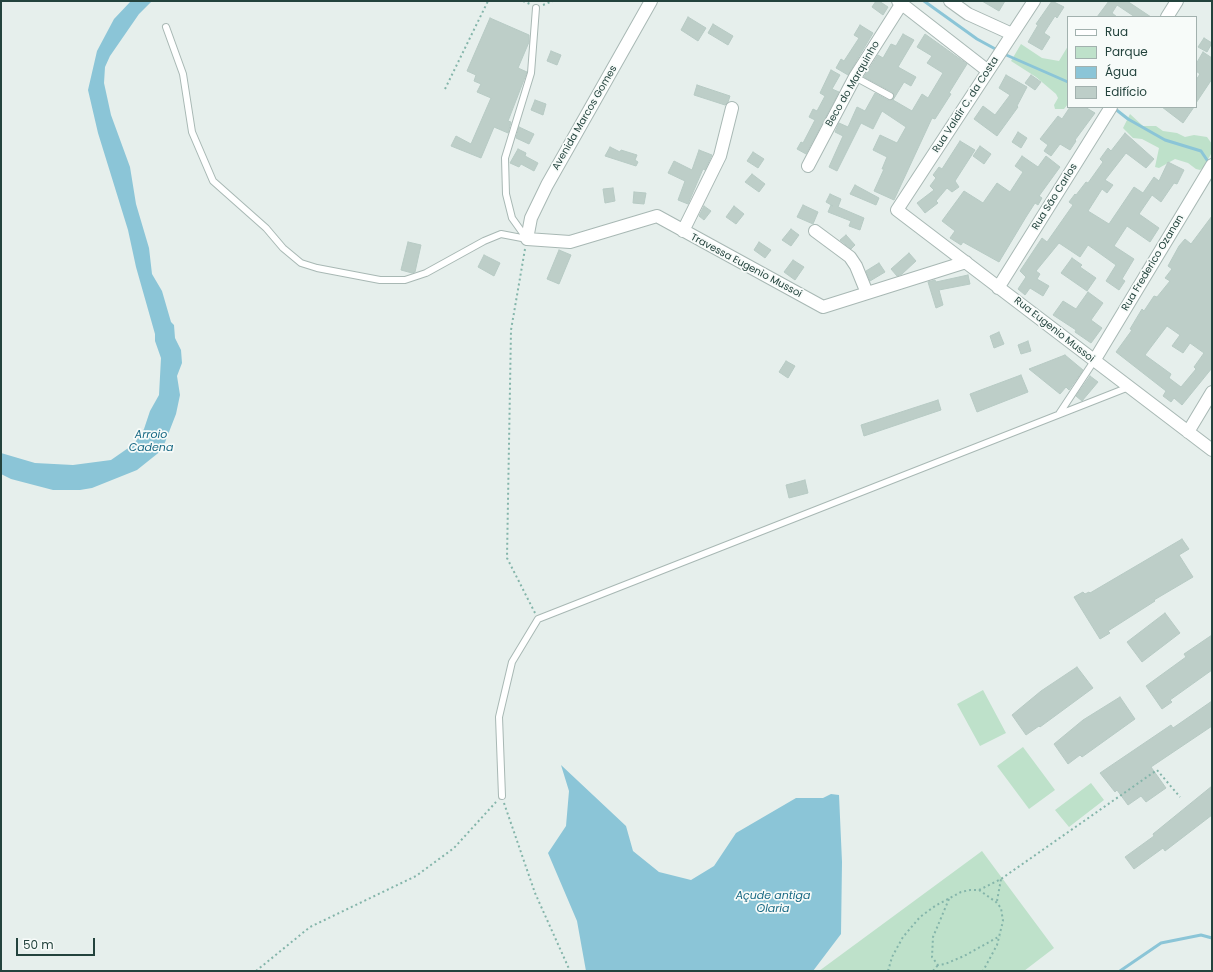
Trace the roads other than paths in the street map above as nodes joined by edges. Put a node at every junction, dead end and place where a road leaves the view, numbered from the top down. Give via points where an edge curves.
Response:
1 (651, 1) edge
2 (950, 1) edge
3 (1034, 1) edge
4 (1177, 1) edge
5 (900, 2) edge
6 (536, 8) road end
7 (1168, 16) edge
8 (166, 27) dead end
9 (1010, 38) junction
10 (988, 72) junction
11 (854, 77) junction
12 (890, 96) dead end
13 (732, 108) dead end
14 (1110, 108) edge
15 (1212, 165) edge
16 (808, 166) dead end
17 (897, 210) joint
18 (683, 231) junction
19 (815, 231) dead end
20 (527, 239) junction
21 (966, 262) junction
22 (998, 288) junction
23 (867, 293) junction
24 (1094, 361) junction
25 (1128, 387) junction
26 (1212, 392) edge
27 (1059, 414) junction
28 (1188, 432) junction
29 (1212, 450) edge
30 (502, 796) road end

1 - 20 street, Avenida Marcos Gomes via 547,185 531,218
2 - 9 street
3 - 9 street, Rua Valdir C. da Costa
4 - 7 street
5 - 10 street
5 - 11 street, Beco do Marquinho
6 - 20 lane via 531,73 505,158 506,194 512,218
8 - 20 lane via 183,74 192,132 213,181 301,263 380,280 405,280 426,273 501,234
9 - 10 street, Rua Valdir C. da Costa
10 - 17 street, Rua Valdir C. da Costa
11 - 12 lane
11 - 16 street, Beco do Marquinho
13 - 18 street via 720,156
14 - 22 street, Rua São Carlos
15 - 24 street, Rua Frederico Ozanan
17 - 21 street, Rua Eugenio Mussoi
18 - 20 street, Travessa Eugenio Mussoi via 657,216 570,242
18 - 23 street, Travessa Eugenio Mussoi via 823,307
19 - 23 street via 850,257
21 - 22 street, Rua Eugenio Mussoi
21 - 23 street, Travessa Eugenio Mussoi
22 - 24 street, Rua Eugenio Mussoi
24 - 25 street, Rua Eugenio Mussoi
24 - 27 lane
25 - 27 lane
25 - 28 street, Rua Eugenio Mussoi
26 - 28 street
27 - 30 lane via 538,619 512,662 499,717
28 - 29 street, Rua Eugenio Mussoi

